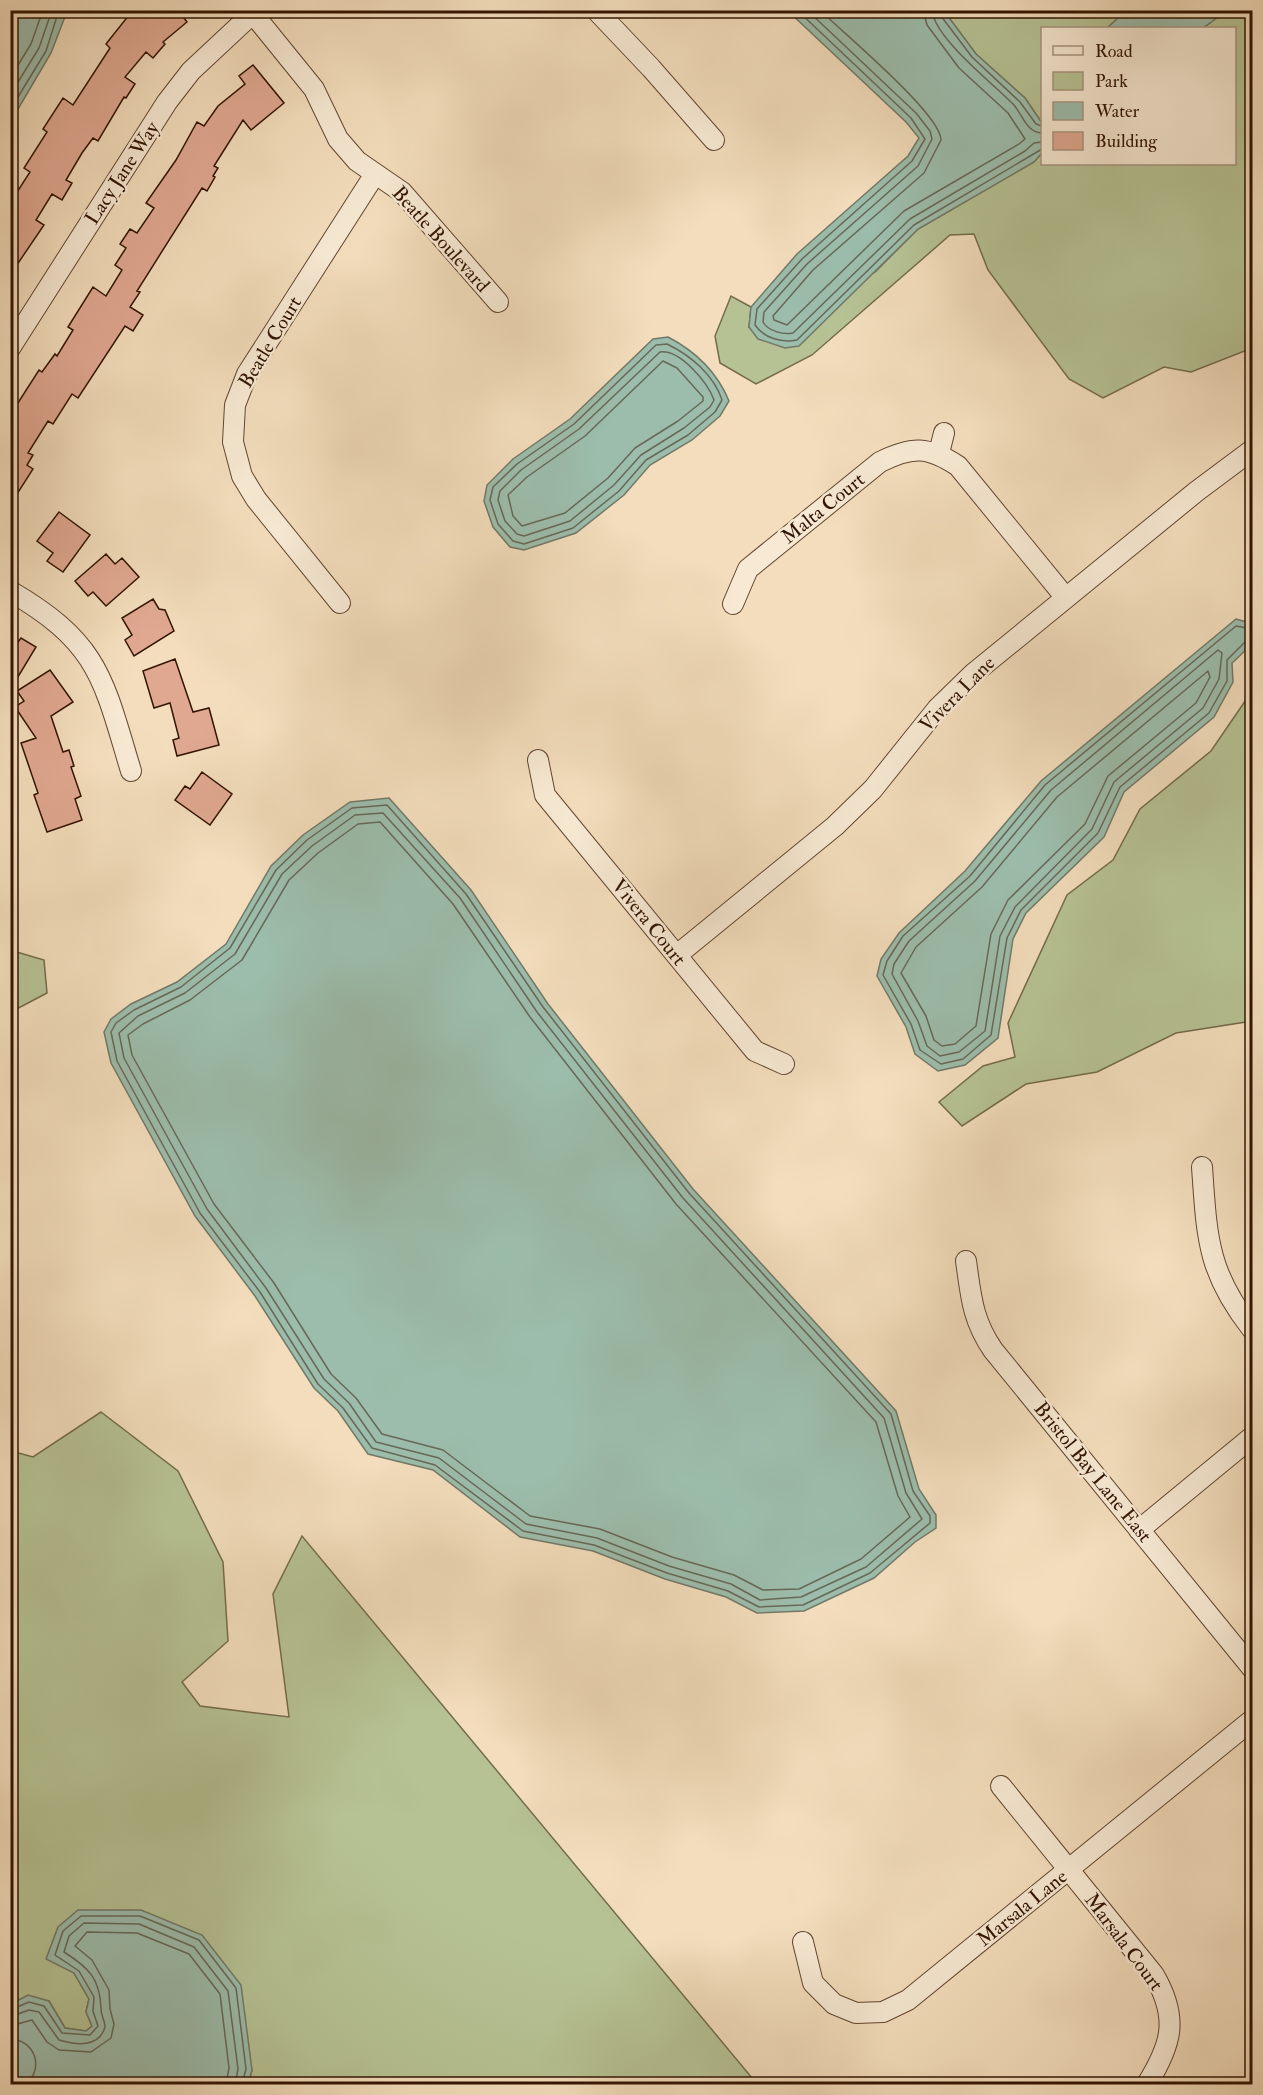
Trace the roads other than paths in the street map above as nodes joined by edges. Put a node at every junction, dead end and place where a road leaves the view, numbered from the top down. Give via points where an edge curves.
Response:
1 (596, 10) edge
2 (251, 12) edge
3 (714, 140) dead end
4 (375, 174) junction
5 (498, 303) dead end
6 (10, 348) edge
7 (944, 433) dead end
8 (1252, 450) edge
9 (939, 453) junction
10 (10, 591) edge
11 (1066, 598) junction
12 (340, 603) dead end
13 (733, 604) dead end
14 (538, 760) dead end
15 (131, 771) dead end
16 (677, 955) junction
17 (784, 1064) dead end
18 (1202, 1167) dead end
19 (966, 1261) dead end
20 (1252, 1329) edge
21 (1252, 1437) edge
22 (1139, 1530) junction
23 (1252, 1668) edge
24 (1252, 1720) edge
25 (1001, 1786) dead end
26 (1069, 1870) junction
27 (803, 1942) dead end
28 (1147, 2085) edge

1 - 3 street
2 - 4 street, Beatle Boulevard via 314,89 338,139
2 - 6 street, Lacy Jane Way via 191,71 167,102
4 - 5 street, Beatle Boulevard via 402,192
4 - 12 street, Beatle Court via 247,374 235,405 233,442 242,476 256,500
7 - 9 street
8 - 11 street, Vivera Lane
9 - 11 street via 958,466
9 - 13 street, Malta Court via 917,449 880,462 748,569
10 - 15 street via 67,630 91,658 106,687
11 - 16 street, Vivera Lane via 974,673 937,709 873,789 835,826
14 - 16 street, Vivera Court via 545,795
16 - 17 street, Vivera Court via 755,1051
18 - 20 street via 1207,1241 1232,1304
19 - 22 street, Bristol Bay Lane East via 972,1310 980,1331
21 - 22 street
22 - 23 street, Bristol Bay Lane East
24 - 26 street, Marsala Lane
25 - 26 street, Marsala Court
26 - 27 street, Marsala Lane via 908,2000 884,2012 856,2013 834,2004 813,1983
26 - 28 street, Marsala Court via 1165,1994 1170,2037

